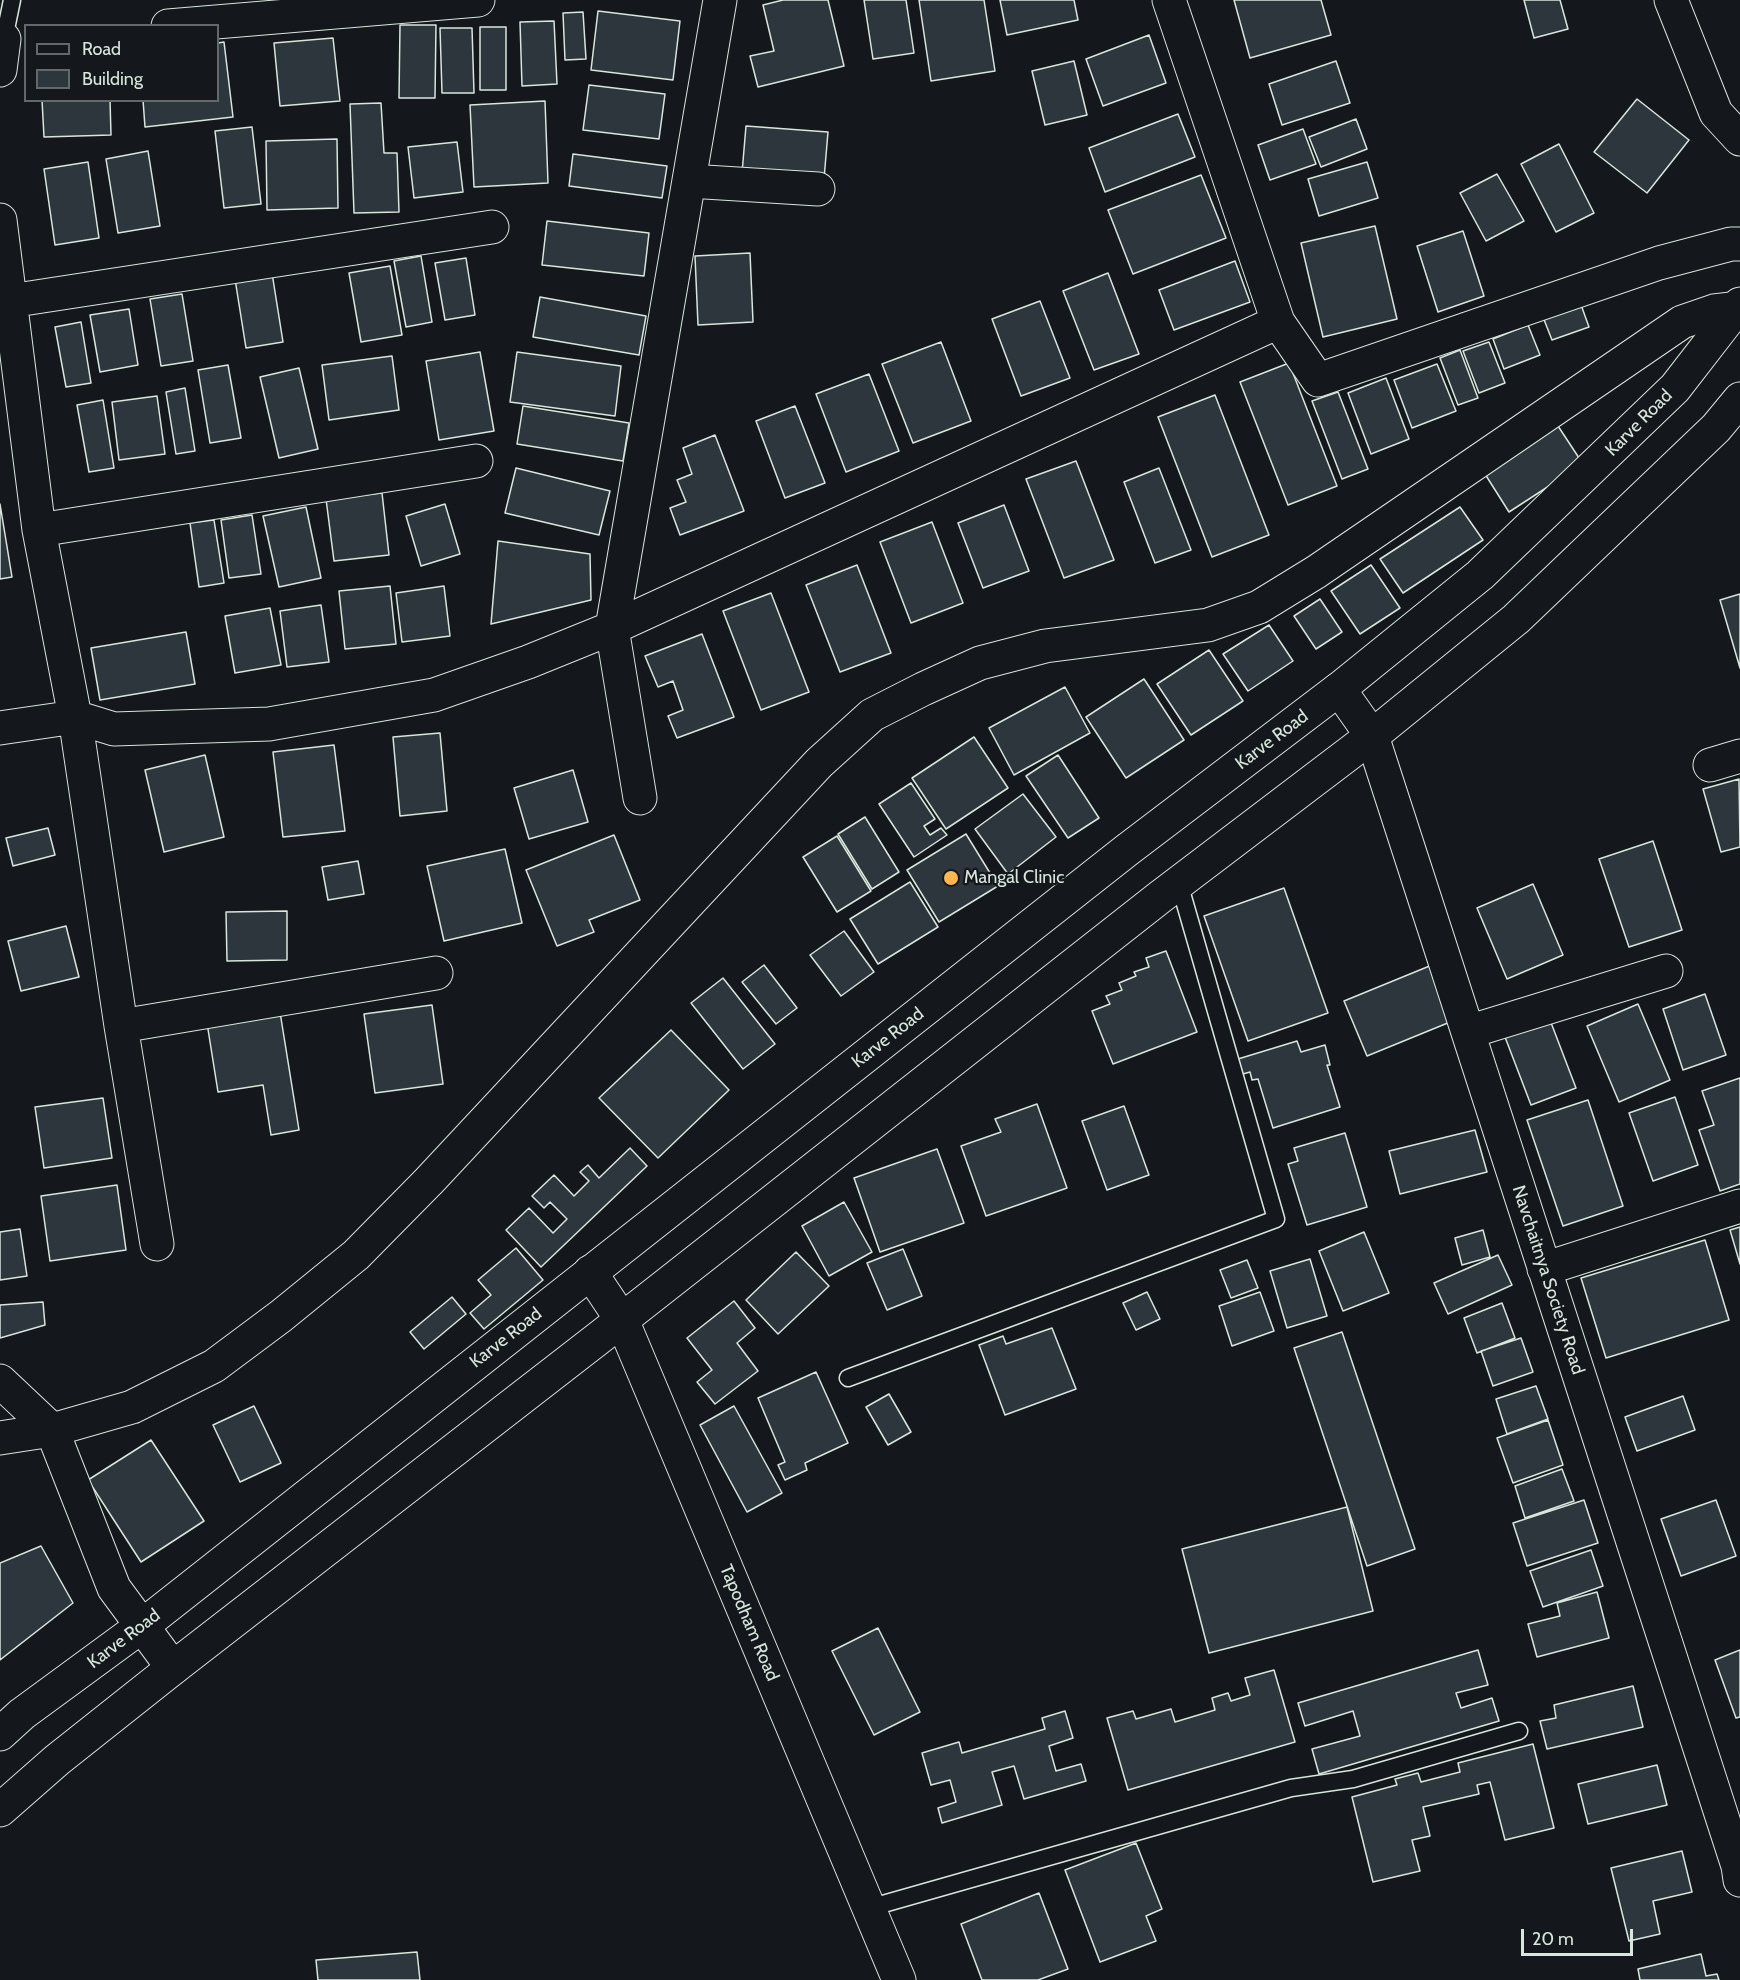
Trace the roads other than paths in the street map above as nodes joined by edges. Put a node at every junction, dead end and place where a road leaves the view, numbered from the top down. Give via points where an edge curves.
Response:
1 (12, 0) edge
2 (478, 0) edge
3 (720, 0) edge
4 (1169, 0) edge
5 (1671, 0) edge
6 (192, 24) edge
7 (7, 46) edge
8 (1740, 139) edge
9 (689, 181) junction
10 (818, 189) dead end
11 (0, 220) edge
12 (492, 227) dead end
13 (1740, 244) edge
14 (10, 301) junction
15 (1739, 307) edge
16 (1278, 322) junction
17 (1738, 406) edge
18 (476, 461) dead end
19 (39, 530) junction
20 (612, 628) junction
21 (1339, 689) junction
22 (75, 717) junction
23 (0, 728) edge
24 (1372, 736) junction
25 (640, 798) dead end
26 (1179, 883) junction
27 (1666, 971) dead end
28 (436, 973) dead end
29 (121, 1026) junction
30 (1468, 1032) junction
31 (1740, 1206) edge
32 (157, 1244) dead end
33 (1544, 1269) junction
34 (590, 1272) junction
35 (622, 1320) junction
36 (848, 1378) dead end
37 (0, 1381) edge
38 (52, 1430) junction
39 (0, 1438) edge
40 (142, 1626) junction
41 (173, 1668) junction
42 (1519, 1731) dead end
43 (0, 1734) edge
44 (0, 1810) edge
45 (1740, 1880) edge
46 (869, 1908) junction
47 (899, 1980) edge

1 - 7 lane
2 - 6 street
3 - 9 street
4 - 16 street
5 - 8 street via 1716,113
9 - 10 street
9 - 20 street
11 - 14 street
12 - 14 street
13 - 16 street via 1659,263 1318,380
14 - 19 street
15 - 21 street, Karve Road via 1675,388 1578,483 1480,575
15 - 38 street via 1714,310 1682,322 1316,572 1258,607 1208,625 1045,646 980,663 872,715 819,763 356,1255 214,1366 132,1407
16 - 20 street
17 - 24 street via 1516,620
18 - 19 street
19 - 22 street
20 - 22 street via 434,695 269,724 114,729
20 - 25 street
21 - 24 street, Navchaitnya Society Road
21 - 34 street, Karve Road via 1118,857
22 - 23 street
22 - 29 street
24 - 26 street
24 - 30 street, Navchaitnya Society Road
26 - 35 street
26 - 36 lane via 1276,1219
27 - 30 street
28 - 29 street
29 - 32 street
30 - 33 street, Navchaitnya Society Road
31 - 33 street
33 - 45 street, Navchaitnya Society Road
34 - 35 street, Tapodham Road
34 - 40 street, Karve Road
35 - 41 street
35 - 46 street, Tapodham Road
37 - 38 street
38 - 39 street
38 - 40 street via 114,1588
40 - 41 street
40 - 43 street, Karve Road
41 - 44 street
42 - 46 lane via 1353,1779 1291,1788
46 - 47 street, Tapodham Road

